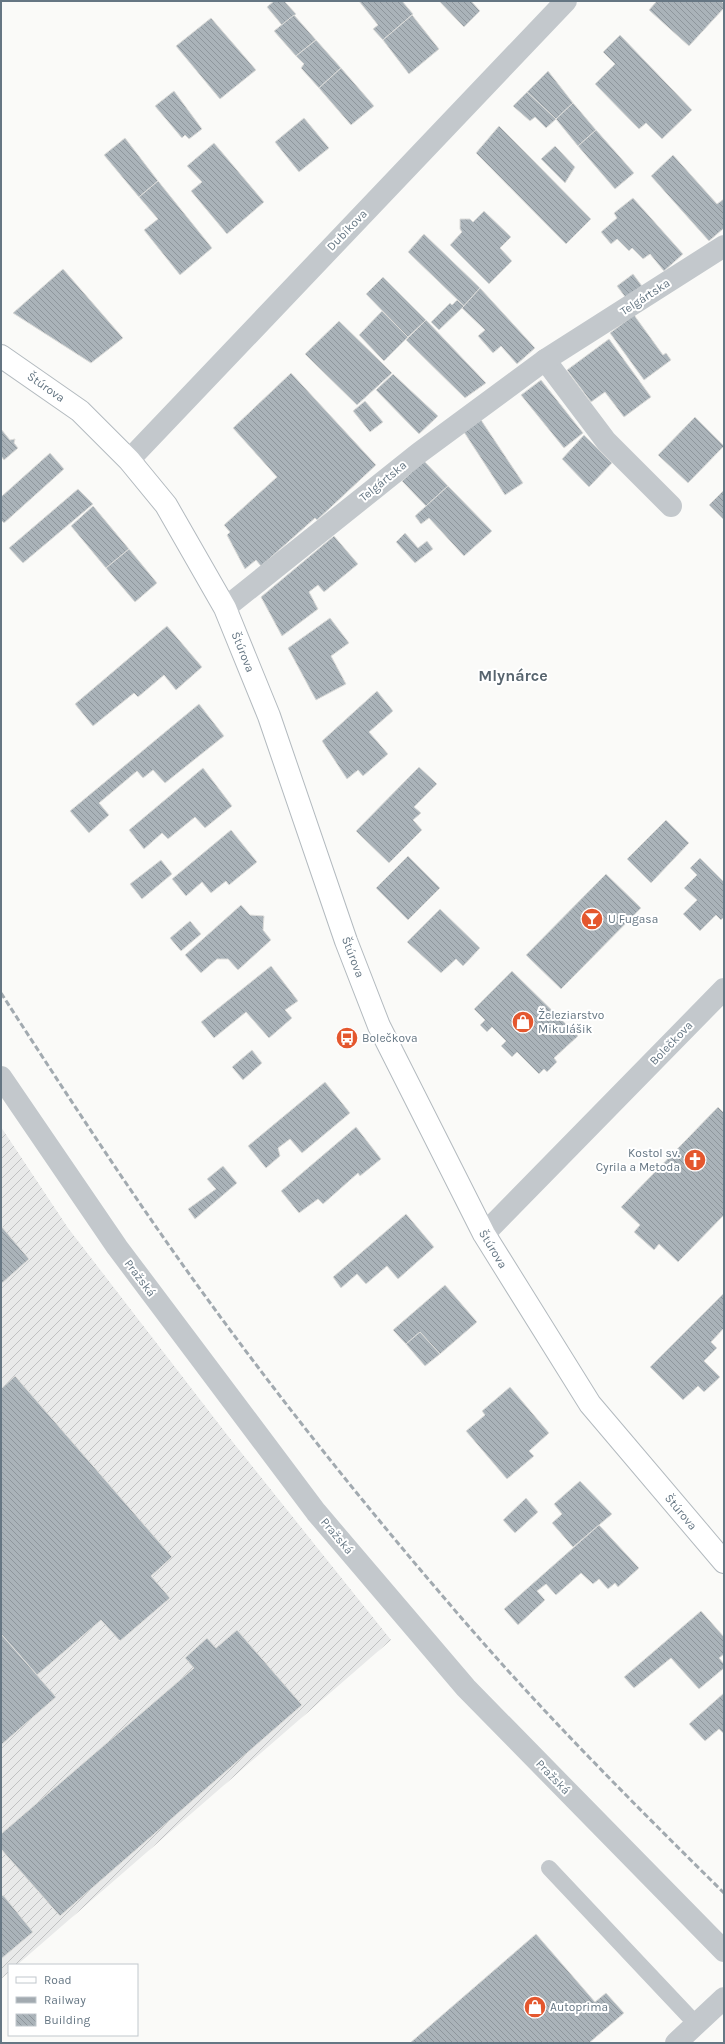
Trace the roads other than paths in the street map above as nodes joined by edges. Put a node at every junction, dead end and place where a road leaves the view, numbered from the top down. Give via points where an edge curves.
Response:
1 (566, 1) edge
2 (724, 246) edge
3 (1, 356) edge
4 (545, 360) junction
5 (129, 460) junction
6 (671, 506) dead end
7 (225, 608) junction
8 (724, 989) edge
9 (1, 1077) edge
10 (484, 1234) junction
11 (724, 1562) edge
12 (549, 1868) dead end
13 (724, 1951) edge
14 (724, 1998) edge
15 (697, 2025) junction
16 (676, 2043) edge

1 - 5 street, Dubíkova
2 - 4 street, Telgártska
3 - 5 street, Štúrova via 80,411
4 - 6 street via 606,441
4 - 7 street, Telgártska via 419,453
5 - 7 street, Štúrova via 166,504
7 - 10 street, Štúrova via 269,716 346,941 379,1026
8 - 10 street, Bolečkova
9 - 13 street, Pražská via 117,1247 316,1512 466,1688
10 - 11 street, Štúrova via 590,1404
12 - 15 lane
14 - 15 street
15 - 16 street

